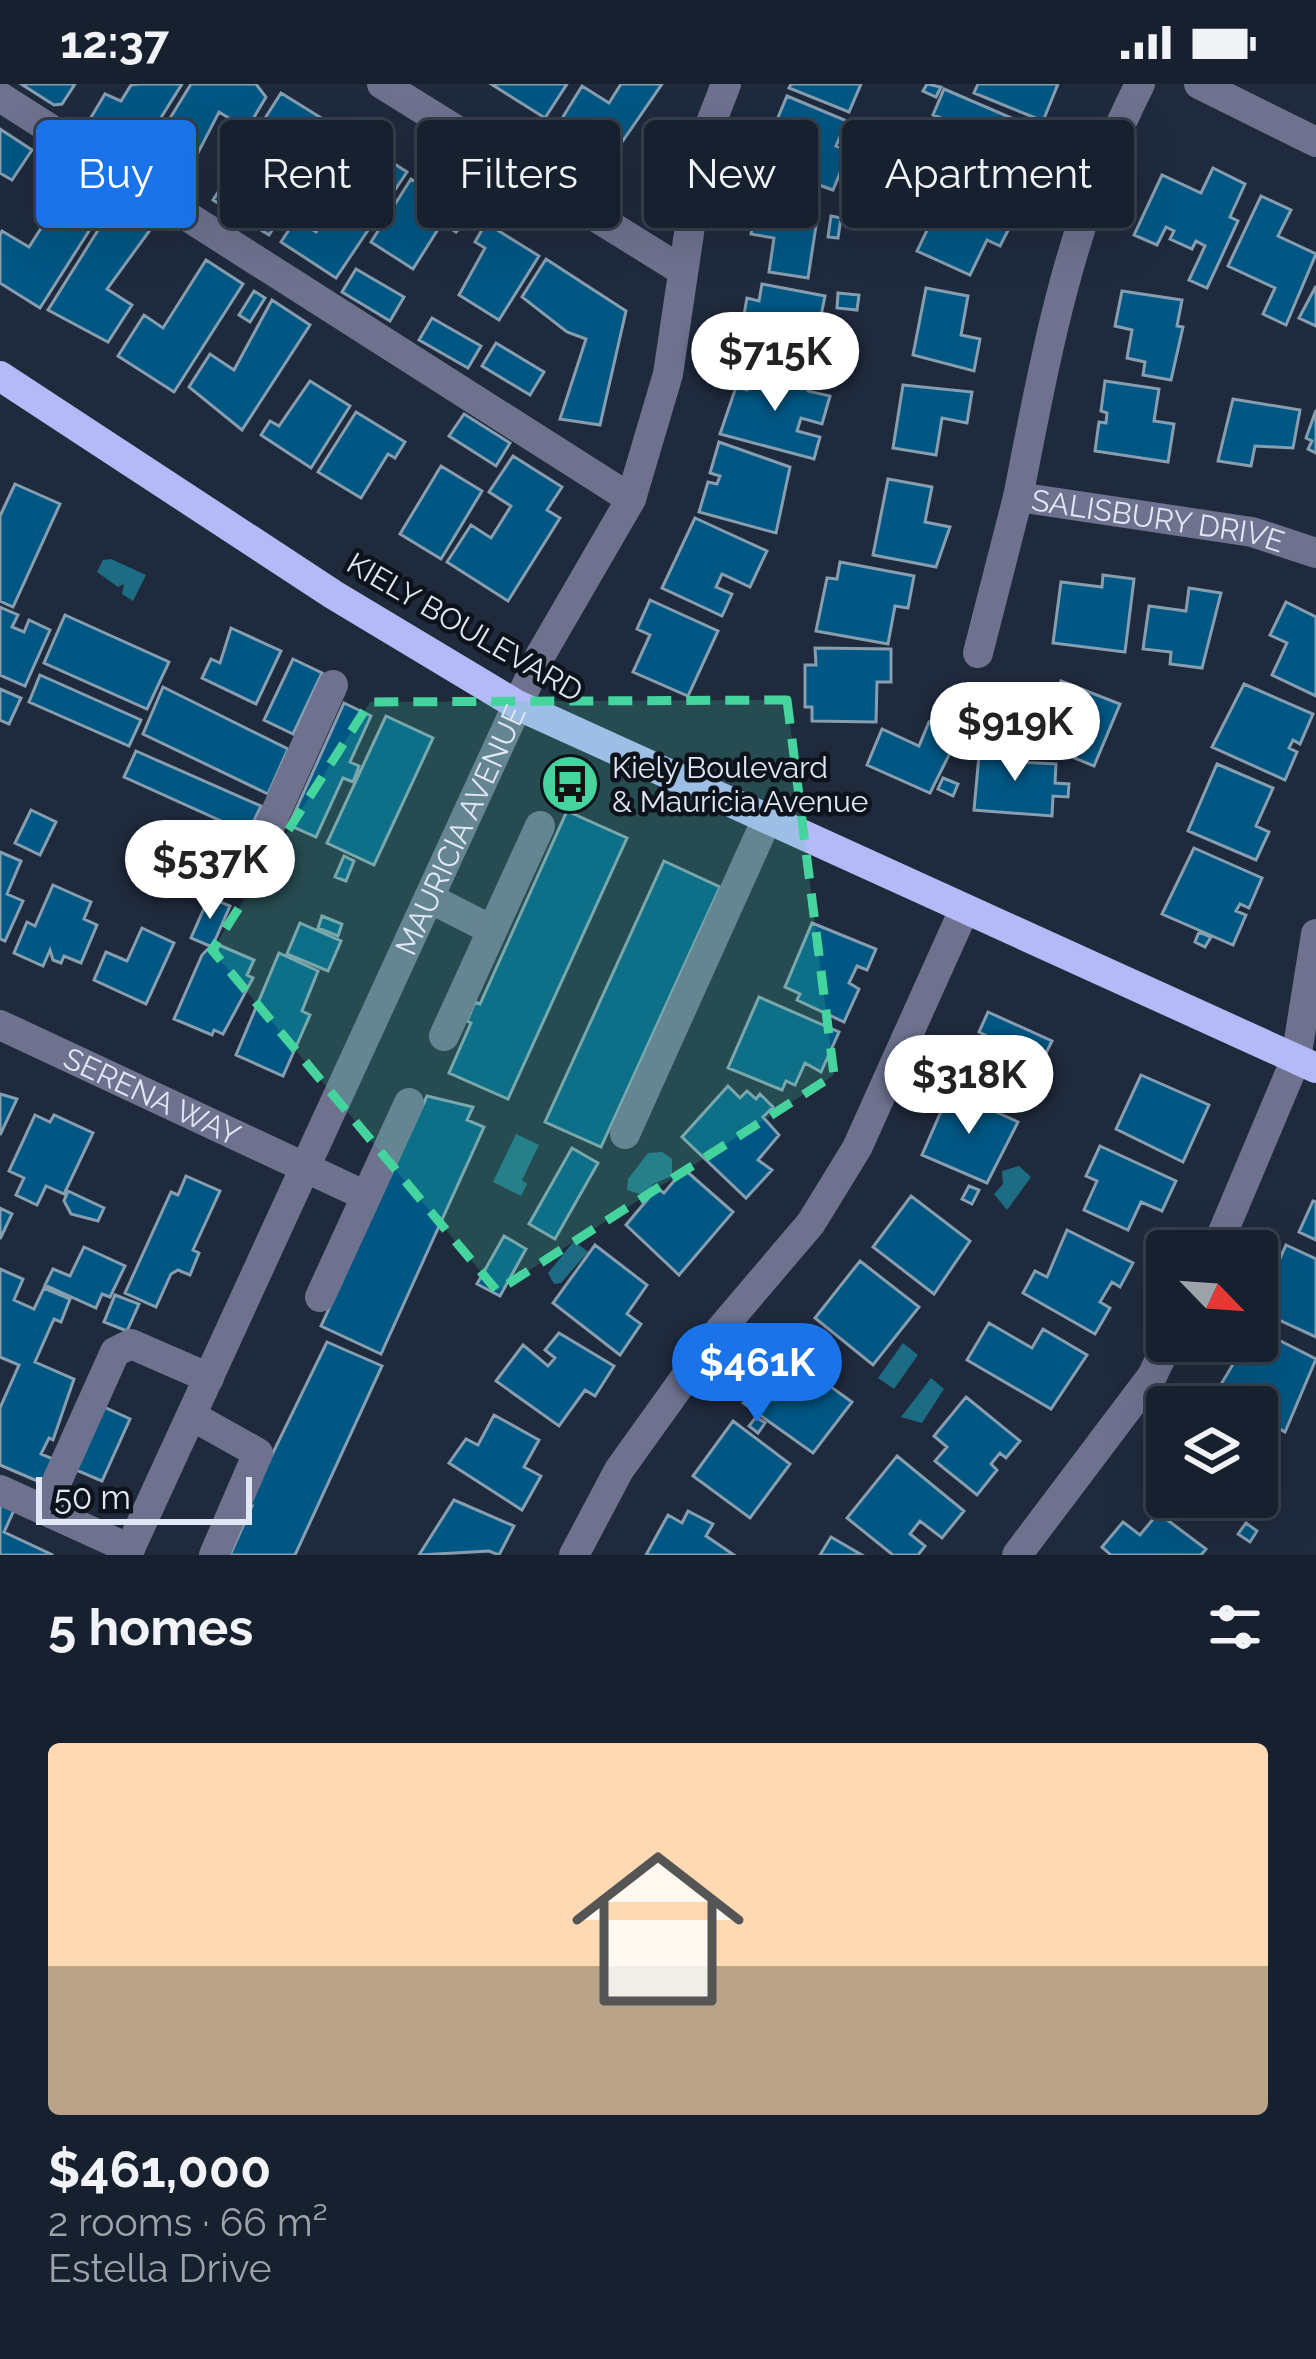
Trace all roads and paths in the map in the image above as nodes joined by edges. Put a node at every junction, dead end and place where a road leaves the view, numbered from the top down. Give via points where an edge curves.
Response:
1 (382, 84) edge
2 (726, 84) edge
3 (1140, 84) edge
4 (1199, 84) edge
5 (0, 97) edge
6 (1316, 142) edge
7 (683, 271) junction
8 (0, 376) edge
9 (1018, 496) junction
10 (631, 499) junction
11 (1316, 553) edge
12 (978, 653) dead end
13 (333, 685) dead end
14 (517, 705) junction
15 (767, 819) junction
16 (541, 826) dead end
17 (254, 860) dead end
18 (429, 898) junction
19 (964, 910) junction
20 (493, 930) junction
21 (1316, 934) edge
22 (0, 1025) edge
23 (444, 1036) dead end
24 (1306, 1064) edge
25 (409, 1103) dead end
26 (625, 1134) dead end
27 (308, 1167) junction
28 (366, 1196) junction
29 (1225, 1230) edge
30 (320, 1297) dead end
31 (1159, 1362) edge
32 (209, 1378) junction
33 (192, 1416) junction
34 (0, 1490) edge
35 (44, 1510) junction
36 (128, 1552) edge
37 (214, 1555) edge
38 (574, 1555) edge
39 (1017, 1555) edge

1 - 7 street
2 - 7 street, MAURICIA AVENUE via 702,146
3 - 9 street via 1103,156 1065,266
4 - 6 street
5 - 10 street
7 - 10 street, MAURICIA AVENUE via 668,374
8 - 14 main road, KIELY BOULEVARD
9 - 11 street, SALISBURY DRIVE via 1252,532
9 - 12 street, SALISBURY DRIVE
10 - 14 street, MAURICIA AVENUE
13 - 17 street
14 - 15 main road, KIELY BOULEVARD
14 - 18 street, MAURICIA AVENUE
15 - 19 main road, KIELY BOULEVARD
15 - 26 street
16 - 20 street
18 - 20 street
18 - 27 street, MAURICIA AVENUE
19 - 24 main road, KIELY BOULEVARD
19 - 38 street via 857,1148 811,1223 715,1336 619,1470
20 - 23 street
21 - 24 street
22 - 27 street, SERENA WAY
24 - 29 street
25 - 28 street
27 - 28 street, SERENA WAY
27 - 32 street, MAURICIA AVENUE
28 - 30 street
31 - 39 street
32 - 33 street, MAURICIA AVENUE
32 - 35 street via 131,1344 115,1352
33 - 36 street, MAURICIA AVENUE
33 - 37 street via 257,1453
34 - 35 street
35 - 36 street

